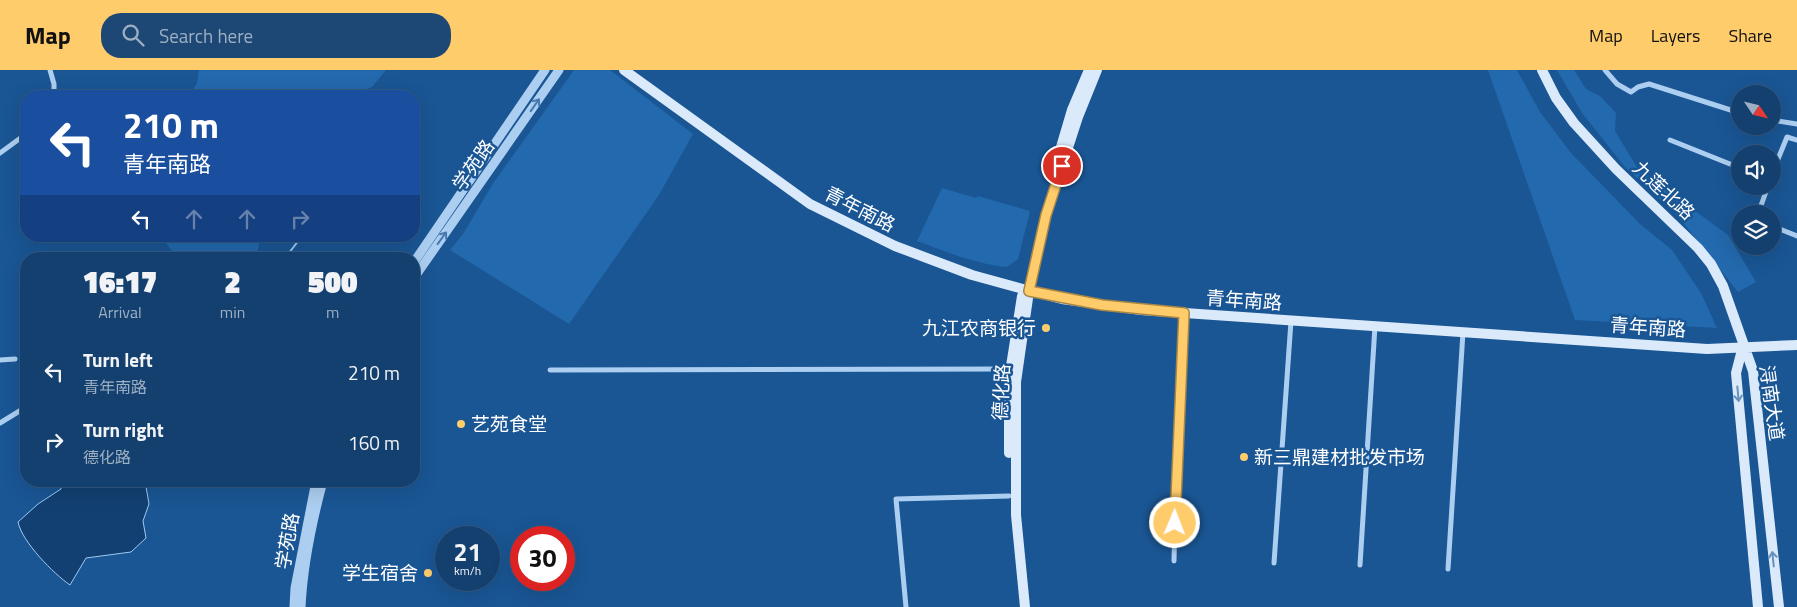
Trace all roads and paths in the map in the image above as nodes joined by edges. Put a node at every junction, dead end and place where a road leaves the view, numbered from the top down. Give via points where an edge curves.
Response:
1 (50, 70) edge
2 (545, 70) edge
3 (559, 70) edge
4 (624, 70) edge
5 (1088, 70) edge
6 (1097, 70) edge
7 (1542, 70) edge
8 (1605, 70) edge
9 (54, 90) edge
10 (1731, 110) edge
11 (1781, 121) edge
12 (1797, 124) edge
13 (20, 138) edge
14 (1670, 140) dead end
15 (1797, 140) edge
16 (1781, 152) edge
17 (0, 153) edge
18 (1731, 164) edge
19 (1781, 230) edge
20 (1797, 236) edge
21 (420, 253) edge
22 (420, 269) edge
23 (1026, 290) junction
24 (1184, 313) junction
25 (1291, 321) junction
26 (1375, 326) junction
27 (1463, 332) junction
28 (1797, 345) edge
29 (1743, 346) junction
30 (15, 359) dead end
31 (0, 360) edge
32 (1010, 369) junction
33 (550, 370) dead end
34 (20, 411) edge
35 (0, 423) edge
36 (315, 487) edge
37 (321, 487) edge
38 (1009, 496) junction
39 (1174, 561) dead end
40 (1274, 562) dead end
41 (1360, 565) dead end
42 (1448, 569) dead end
43 (294, 607) edge
44 (301, 607) edge
45 (906, 607) edge
46 (1019, 607) edge
47 (1025, 607) edge
48 (1758, 607) edge
49 (1779, 607) edge

1 - 9 street
2 - 21 street, 学苑路
22 -> 3 street, 学苑路
4 - 23 main road, 青年南路 via 810,204 895,246 972,275
5 - 23 main road, 德化路 via 1072,110 1041,212
6 - 23 main road, 德化路 via 1046,215
7 - 29 main road, 九莲北路 via 1574,123 1711,264 1730,304
8 - 10 street via 1616,84 1631,92 1649,84
11 - 12 street
13 - 17 street
14 - 18 street
15 - 16 street via 1787,137
19 - 20 street
23 - 24 main road, 青年南路 via 1102,305
23 - 32 main road, 德化路
23 - 47 main road, 德化路 via 1016,382 1016,515
24 - 25 main road, 青年南路
24 - 39 street
25 - 26 main road, 青年南路
25 - 40 street
26 - 27 main road, 青年南路
26 - 41 street
27 - 29 main road, 青年南路 via 1707,349
27 - 42 street
28 - 29 main road, 青年南路
29 -> 48 main road, 浔南大道 via 1736,373
49 -> 29 main road, 浔南大道 via 1753,371
30 - 31 street
32 - 33 street
32 - 38 main road, 德化路
34 - 35 street
36 - 43 street, 学苑路 via 298,569
37 - 44 street, 学苑路
38 - 45 street via 896,499
38 - 46 main road, 德化路

